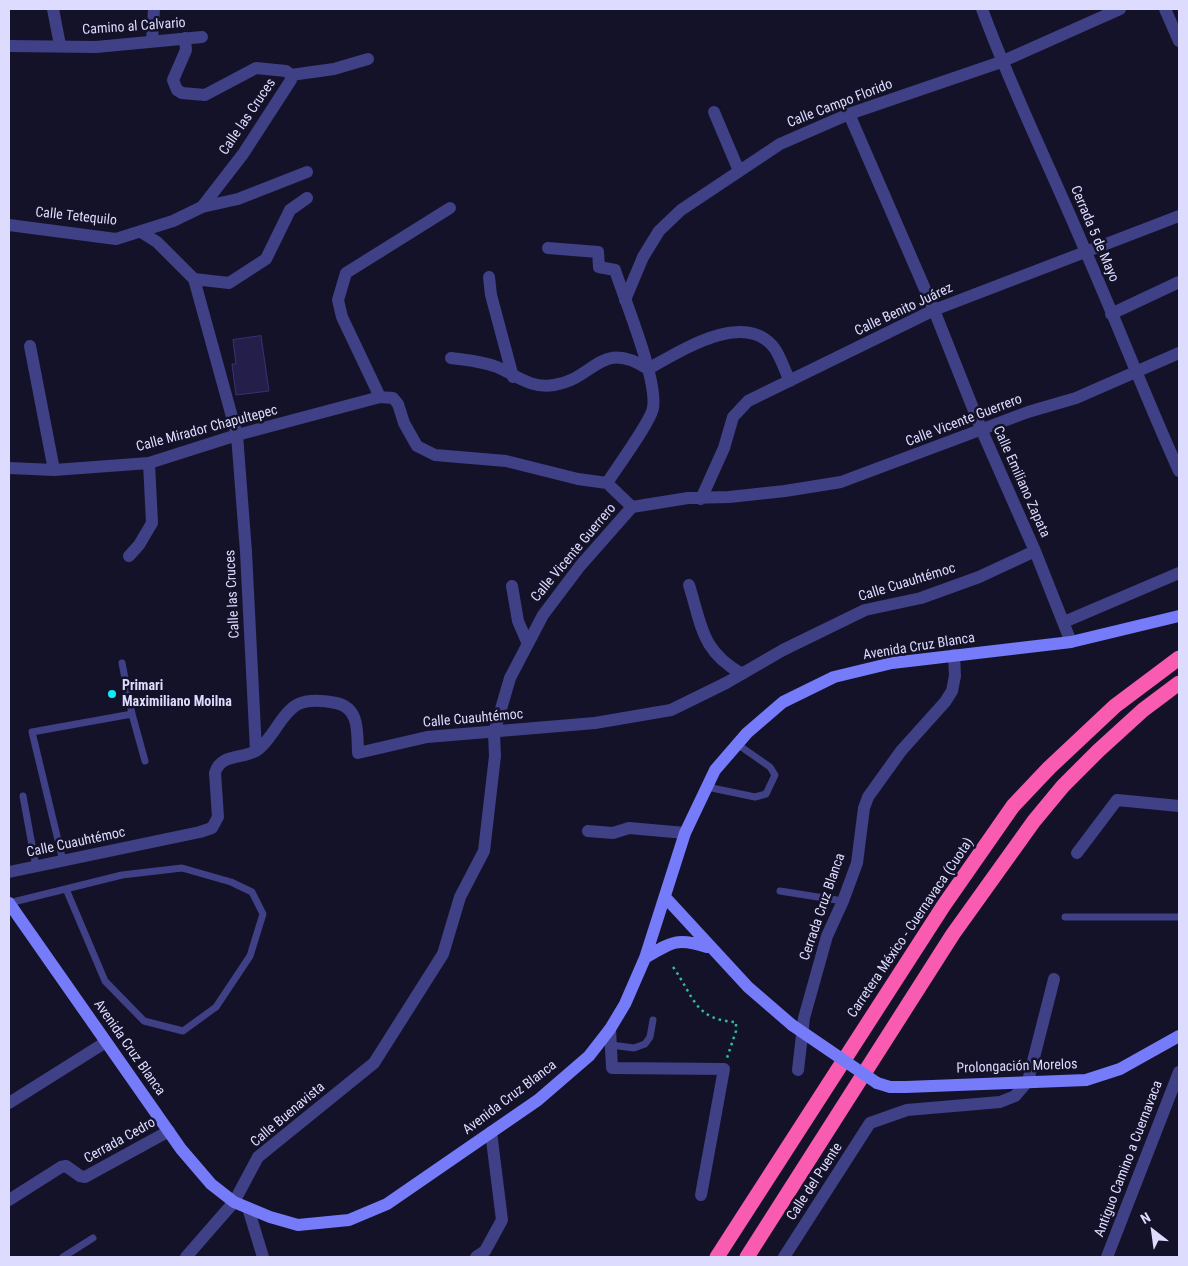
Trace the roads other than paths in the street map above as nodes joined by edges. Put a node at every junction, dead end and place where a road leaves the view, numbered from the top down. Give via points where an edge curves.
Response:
1 (53, 9) edge
2 (154, 9) edge
3 (982, 9) edge
4 (1120, 9) edge
5 (1165, 9) edge
6 (202, 37) dead end
7 (185, 38) junction
8 (1179, 41) edge
9 (152, 42) junction
10 (60, 45) junction
11 (9, 46) edge
12 (368, 59) dead end
13 (1001, 62) junction
14 (291, 75) junction
15 (714, 112) dead end
16 (849, 114) junction
17 (739, 171) junction
18 (307, 172) dead end
19 (307, 198) dead end
20 (202, 207) junction
21 (450, 208) dead end
22 (1179, 216) edge
23 (9, 225) edge
24 (140, 232) junction
25 (548, 248) dead end
26 (1086, 250) junction
27 (489, 277) dead end
28 (194, 279) junction
29 (1179, 282) edge
30 (625, 300) junction
31 (934, 310) junction
32 (1111, 314) junction
33 (30, 346) dead end
34 (1179, 352) edge
35 (451, 358) dead end
36 (648, 369) junction
37 (1135, 372) junction
38 (513, 376) junction
39 (790, 381) junction
40 (380, 397) junction
41 (982, 431) junction
42 (237, 435) junction
43 (149, 463) junction
44 (9, 468) edge
45 (54, 470) junction
46 (1179, 470) edge
47 (607, 483) junction
48 (701, 499) junction
49 (632, 507) junction
50 (1035, 551) junction
51 (129, 556) dead end
52 (1179, 573) edge
53 (689, 585) dead end
54 (512, 586) dead end
55 (1179, 616) edge
56 (1064, 622) junction
57 (527, 642) junction
58 (1071, 642) junction
59 (954, 655) junction
60 (1179, 658) edge
61 (122, 663) dead end
62 (742, 674) junction
63 (1179, 683) edge
64 (132, 714) junction
65 (494, 732) junction
66 (737, 744) junction
67 (256, 751) junction
68 (145, 761) dead end
69 (707, 787) junction
70 (23, 796) dead end
71 (1179, 806) edge
72 (588, 831) dead end
73 (685, 833) junction
74 (1077, 853) dead end
75 (63, 861) junction
76 (36, 867) junction
77 (9, 872) edge
78 (66, 889) junction
79 (780, 891) dead end
80 (665, 897) junction
81 (843, 901) junction
82 (9, 903) edge
83 (1065, 917) dead end
84 (1179, 917) edge
85 (710, 948) junction
86 (645, 958) junction
87 (1054, 979) dead end
88 (653, 1020) dead end
89 (610, 1029) junction
90 (1179, 1036) edge
91 (106, 1042) junction
92 (611, 1046) junction
93 (374, 1063) joint
94 (798, 1070) dead end
95 (1179, 1072) edge
96 (1028, 1081) junction
97 (9, 1103) edge
98 (169, 1131) junction
99 (491, 1132) junction
100 (701, 1196) dead end
101 (9, 1200) edge
102 (234, 1202) junction
103 (248, 1208) junction
104 (93, 1238) dead end
105 (63, 1257) edge
106 (186, 1257) edge
107 (263, 1257) edge
108 (476, 1257) edge
109 (717, 1257) edge
110 (747, 1257) edge
111 (784, 1257) edge
112 (1107, 1257) edge

1 - 10 street
2 - 9 street
3 - 13 street, Cerrada 5 de Mayo
4 - 13 street, Calle Campo Florido
5 - 8 street
6 - 7 street, Camino al Calvario
7 - 9 street, Camino al Calvario
7 - 14 street, Calle las Cruces via 186,50 173,80 182,93 205,95 256,68 286,71
9 - 10 street, Camino al Calvario via 96,47
10 - 11 street, Camino al Calvario
12 - 14 street via 326,71
13 - 16 street, Calle Campo Florido
13 - 26 street, Cerrada 5 de Mayo
14 - 20 street, Calle las Cruces via 243,154
15 - 17 street
16 - 17 street, Calle Campo Florido via 780,144
16 - 31 street, Calle Emiliano Zapata
17 - 30 street, Calle Campo Florido via 681,210 659,231
18 - 20 street via 238,199
19 - 28 street via 290,210 266,259 229,283
20 - 24 street, Calle las Cruces
21 - 40 street via 346,273 338,300 342,317
22 - 26 street, Calle Benito Juárez
23 - 24 street, Calle Tetequilo via 116,239
24 - 28 street via 157,242
25 - 30 street via 598,252 600,266 615,270
26 - 31 street, Calle Benito Juárez
26 - 32 street, Cerrada 5 de Mayo
27 - 38 street via 490,295
28 - 42 street, Calle las Cruces
29 - 32 street
30 - 36 street
31 - 39 street, Calle Benito Juárez
31 - 41 street, Calle Emiliano Zapata
32 - 37 street, Cerrada 5 de Mayo
33 - 45 street
34 - 37 street, Calle Vicente Guerrero
35 - 38 street via 474,360
36 - 38 street via 622,357 602,360 575,378 554,386 538,386
36 - 39 street via 717,334 736,332 764,340 774,349
36 - 47 street via 654,391 653,410
37 - 41 street, Calle Vicente Guerrero via 1076,398 1028,412
37 - 46 street, Cerrada 5 de Mayo
39 - 48 street, Calle Benito Juárez via 748,401 733,417 724,448
40 - 42 street, Calle Mirador Chapultepec
40 - 47 street, Calle Vicente Guerrero via 393,398 417,446 434,455 506,461
41 - 48 street, Calle Vicente Guerrero via 841,482
41 - 50 street, Calle Emiliano Zapata
42 - 43 street, Calle Mirador Chapultepec
42 - 67 street, Calle las Cruces
43 - 45 street, Calle Mirador Chapultepec
43 - 51 street via 152,523
44 - 45 street, Calle Mirador Chapultepec
47 - 49 street
48 - 49 street, Calle Vicente Guerrero
49 - 57 street, Calle Vicente Guerrero via 580,566 543,614
50 - 56 street, Calle Emiliano Zapata
50 - 62 street, Calle Cuauhtémoc via 979,577 921,598 865,610
52 - 56 street
53 - 62 street via 708,646 723,664
54 - 57 street via 518,621
55 - 58 main road, Avenida Cruz Blanca
56 - 58 street, Calle Emiliano Zapata
57 - 65 street, Calle Vicente Guerrero via 510,678
58 - 59 main road, Avenida Cruz Blanca
59 - 66 main road, Avenida Cruz Blanca via 892,663 834,677 783,702
59 - 81 street, Cerrada Cruz Blanca via 956,676 952,691 868,797 857,863
60 - 109 highway, Carretera México - Cuernavaca (Cuota) via 1108,712 1013,806 944,905
61 - 64 lane
62 - 65 street, Calle Cuauhtémoc via 671,710 595,723
63 - 110 highway via 1098,751 1034,821 953,934
64 - 68 lane
64 - 75 lane via 32,732
65 - 67 street, Calle Cuauhtémoc via 427,737 358,753 357,723 352,711 344,705 318,699 302,701 291,708
65 - 93 street, Calle Vicente Guerrero via 495,756 484,851 460,896 443,954
66 - 69 main road, Avenida Cruz Blanca via 715,770
66 - 69 lane via 770,767 775,775 766,794 755,797
67 - 75 street, Calle Cuauhtémoc via 222,761 216,766 218,818 212,828
69 - 73 main road, Avenida Cruz Blanca
70 - 76 lane
71 - 74 street via 1117,800
72 - 73 street via 613,833 629,828
73 - 80 main road, Avenida Cruz Blanca
75 - 76 street, Calle Cuauhtémoc
76 - 77 street, Calle Cuauhtémoc
78 - 78 lane via 122,875 182,868 231,882 252,892 263,914 250,956 221,1000 183,1031 144,1021 105,982
78 - 82 lane
79 - 81 lane
80 - 85 main road
80 - 86 main road, Avenida Cruz Blanca
81 - 94 street, Cerrada Cruz Blanca via 827,936 804,1018
82 - 91 main road, Avenida Cruz Blanca
83 - 84 lane
85 - 86 main road via 686,940 667,945
85 - 96 main road, Prolongación Morelos, bridge via 792,1025 877,1083 906,1087
86 - 89 main road, Avenida Cruz Blanca
87 - 96 street
88 - 92 lane via 650,1037 645,1044 634,1048
89 - 92 street
89 - 99 main road, Avenida Cruz Blanca via 589,1056 538,1100
90 - 96 main road, Prolongación Morelos via 1120,1069 1086,1080
91 - 97 street
91 - 98 main road, Avenida Cruz Blanca
92 - 100 street via 612,1068 724,1069
93 - 102 street, Calle Buenavista via 258,1157
95 - 112 street, Antiguo Camino a Cuernavaca
96 - 111 street, Calle del Puente via 1015,1096 1000,1102 907,1110 870,1123
98 - 101 street, Cerrada Cedro via 85,1177 66,1166 61,1167
98 - 102 main road, Avenida Cruz Blanca via 211,1184
99 - 103 main road, Avenida Cruz Blanca via 387,1204 349,1220 298,1225
99 - 108 street via 502,1220 485,1251
102 - 103 main road, Avenida Cruz Blanca
102 - 106 street, Calle Buenavista
103 - 107 street
104 - 105 lane

